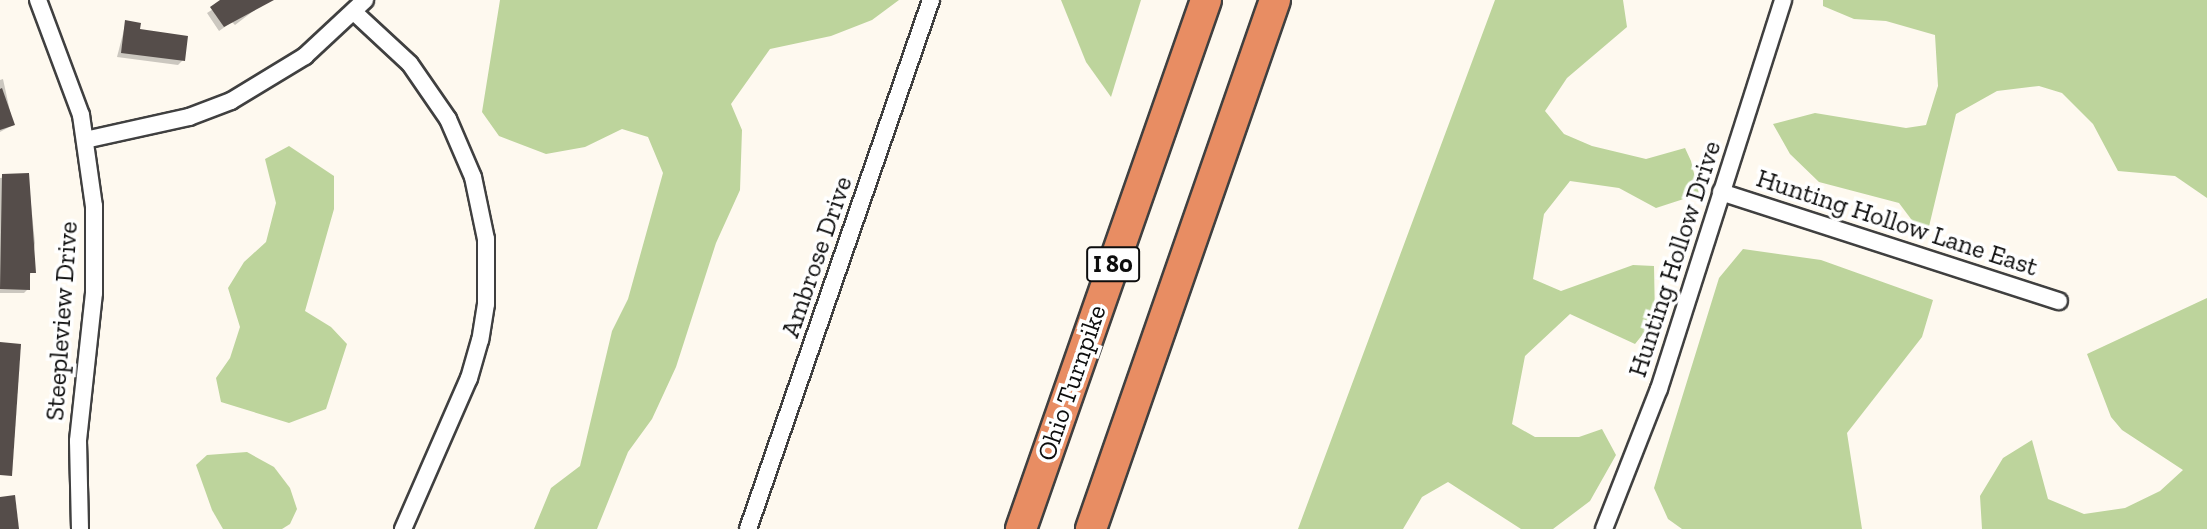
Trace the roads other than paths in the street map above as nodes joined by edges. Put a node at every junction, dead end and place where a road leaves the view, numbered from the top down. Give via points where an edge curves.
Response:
1 (38, 0) edge
2 (931, 0) edge
3 (1206, 0) edge
4 (1275, 0) edge
5 (1783, 0) edge
6 (360, 6) edge
7 (85, 140) junction
8 (1721, 192) junction
9 (2059, 301) dead end
10 (80, 529) edge
11 (403, 529) edge
12 (748, 529) edge
13 (1021, 529) edge
14 (1091, 529) edge
15 (1605, 529) edge

1 - 7 street, Steepleview Drive via 69,73
2 - 12 street, Ambrose Drive
3 - 13 highway, Ohio Turnpike / I 80
4 - 14 highway, I 80
5 - 8 street, Hunting Hollow Drive
6 - 7 street via 305,56 231,101 175,120
6 - 11 street via 410,64 448,119 472,177 486,239 486,304 476,353
7 - 10 street, Steepleview Drive via 96,251 78,441
8 - 9 street, Hunting Hollow Lane East
8 - 15 street, Hunting Hollow Drive via 1643,439

